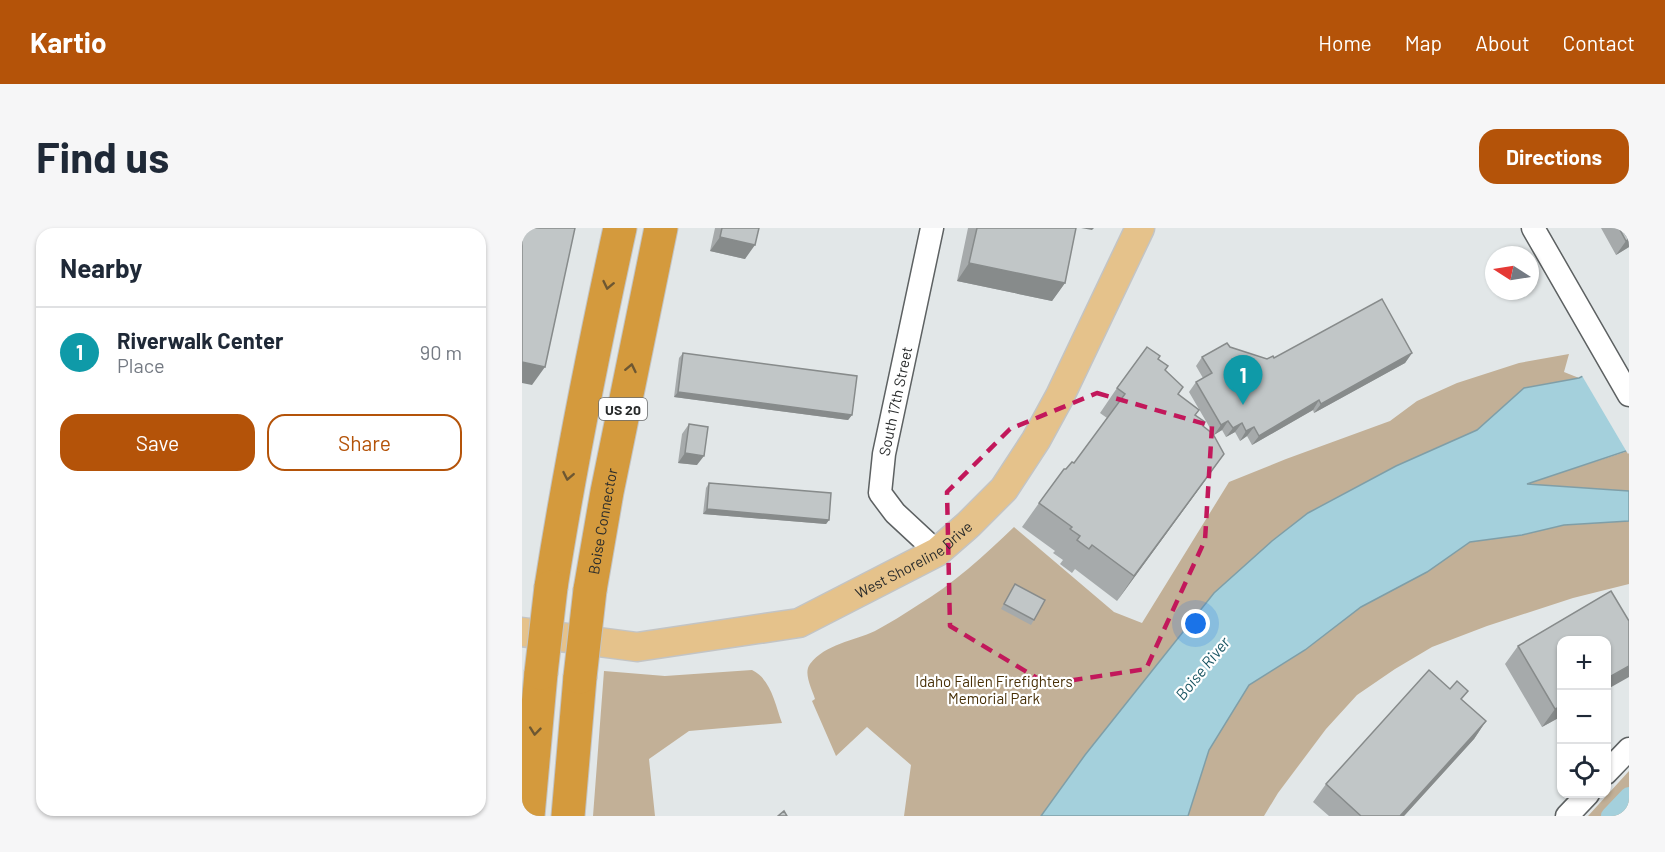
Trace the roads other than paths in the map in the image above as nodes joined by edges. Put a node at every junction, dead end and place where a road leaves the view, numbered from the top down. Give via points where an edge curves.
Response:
1 (620, 228) edge
2 (661, 228) edge
3 (932, 228) edge
4 (1140, 228) edge
5 (1533, 228) edge
6 (1629, 395) edge
7 (937, 552) junction
8 (522, 632) edge
9 (1629, 749) edge
10 (1611, 768) edge
11 (1584, 798) edge
12 (528, 816) edge
13 (568, 816) edge
14 (1567, 816) edge

1 -> 12 highway, US 20, bridge via 586,384 551,587
13 -> 2 highway, Boise Connector / US 20, bridge via 590,590
3 - 7 street, South 17th Street via 884,454 880,493 895,513
4 - 7 main road, West Shoreline Drive via 1036,440 1004,489
5 - 6 street
7 - 8 main road, West Shoreline Drive via 799,623 637,647
9 - 10 street
11 - 14 street

